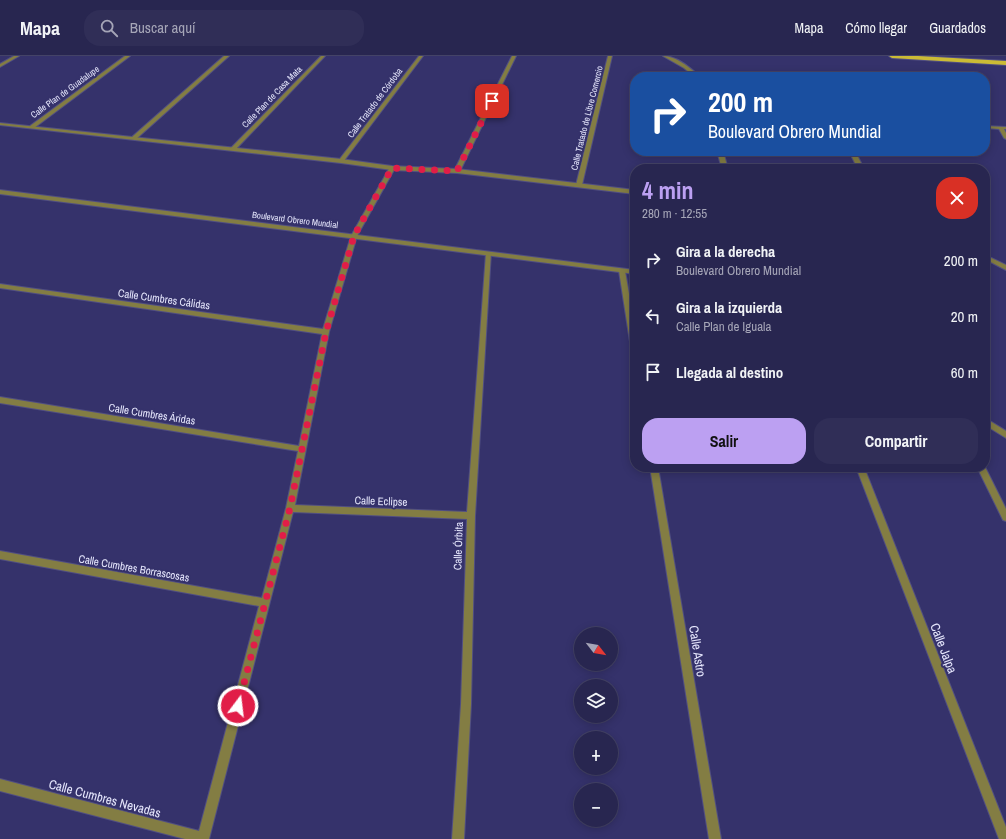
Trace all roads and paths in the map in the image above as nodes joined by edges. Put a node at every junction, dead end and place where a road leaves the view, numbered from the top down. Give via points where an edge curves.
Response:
1 (17, 56) edge
2 (128, 56) edge
3 (227, 56) edge
4 (323, 56) edge
5 (421, 56) edge
6 (514, 56) edge
7 (610, 56) edge
8 (665, 56) edge
9 (892, 56) edge
10 (1006, 63) edge
11 (0, 66) edge
12 (692, 72) edge
13 (0, 124) edge
14 (32, 127) junction
15 (990, 127) edge
16 (1000, 127) junction
17 (1006, 128) edge
18 (1006, 136) edge
19 (134, 138) junction
20 (233, 149) junction
21 (341, 161) junction
22 (392, 168) junction
23 (457, 171) junction
24 (579, 184) junction
25 (630, 191) edge
26 (0, 192) edge
27 (354, 236) junction
28 (489, 253) junction
29 (990, 260) edge
30 (1006, 268) edge
31 (622, 271) junction
32 (630, 272) edge
33 (0, 286) edge
34 (630, 318) edge
35 (326, 332) junction
36 (0, 400) edge
37 (990, 424) edge
38 (1006, 435) edge
39 (301, 449) junction
40 (655, 472) edge
41 (862, 472) edge
42 (983, 472) edge
43 (290, 508) junction
44 (471, 516) junction
45 (1006, 518) edge
46 (0, 555) edge
47 (264, 604) junction
48 (0, 784) edge
49 (204, 839) edge
50 (458, 839) edge
51 (715, 839) edge
52 (1005, 839) edge

1 - 11 street
2 - 14 street, Calle Plan de Guadalupe
3 - 19 street
4 - 20 street, Calle Plan de Casa Mata
5 - 21 street, Calle Tratado de Córdoba
6 - 23 street
7 - 24 street, Calle Tratado de Libre Comercio
8 - 12 street
9 - 10 main road
13 - 14 street
14 - 19 street
15 - 16 street
16 - 17 street
16 - 18 street
19 - 20 street
20 - 21 street
21 - 22 street
22 - 23 street
22 - 27 street
23 - 24 street
24 - 25 street
26 - 27 street, Boulevard Obrero Mundial
27 - 28 street, Boulevard Obrero Mundial
27 - 35 street
28 - 31 street, Boulevard Obrero Mundial
28 - 44 street, Calle Órbita
29 - 30 street
31 - 32 street, Boulevard Obrero Mundial
31 - 34 street
33 - 35 street, Calle Cumbres Cálidas
35 - 39 street
36 - 39 street, Calle Cumbres Áridas
37 - 38 street
39 - 43 street
40 - 51 street, Calle Astro
41 - 52 street, Calle Jalpa
42 - 45 street
43 - 44 street, Calle Eclipse
43 - 47 street
44 - 50 street, Calle Órbita via 466,704
46 - 47 street, Calle Cumbres Borrascosas
47 - 49 street
48 - 49 street, Calle Cumbres Nevadas

